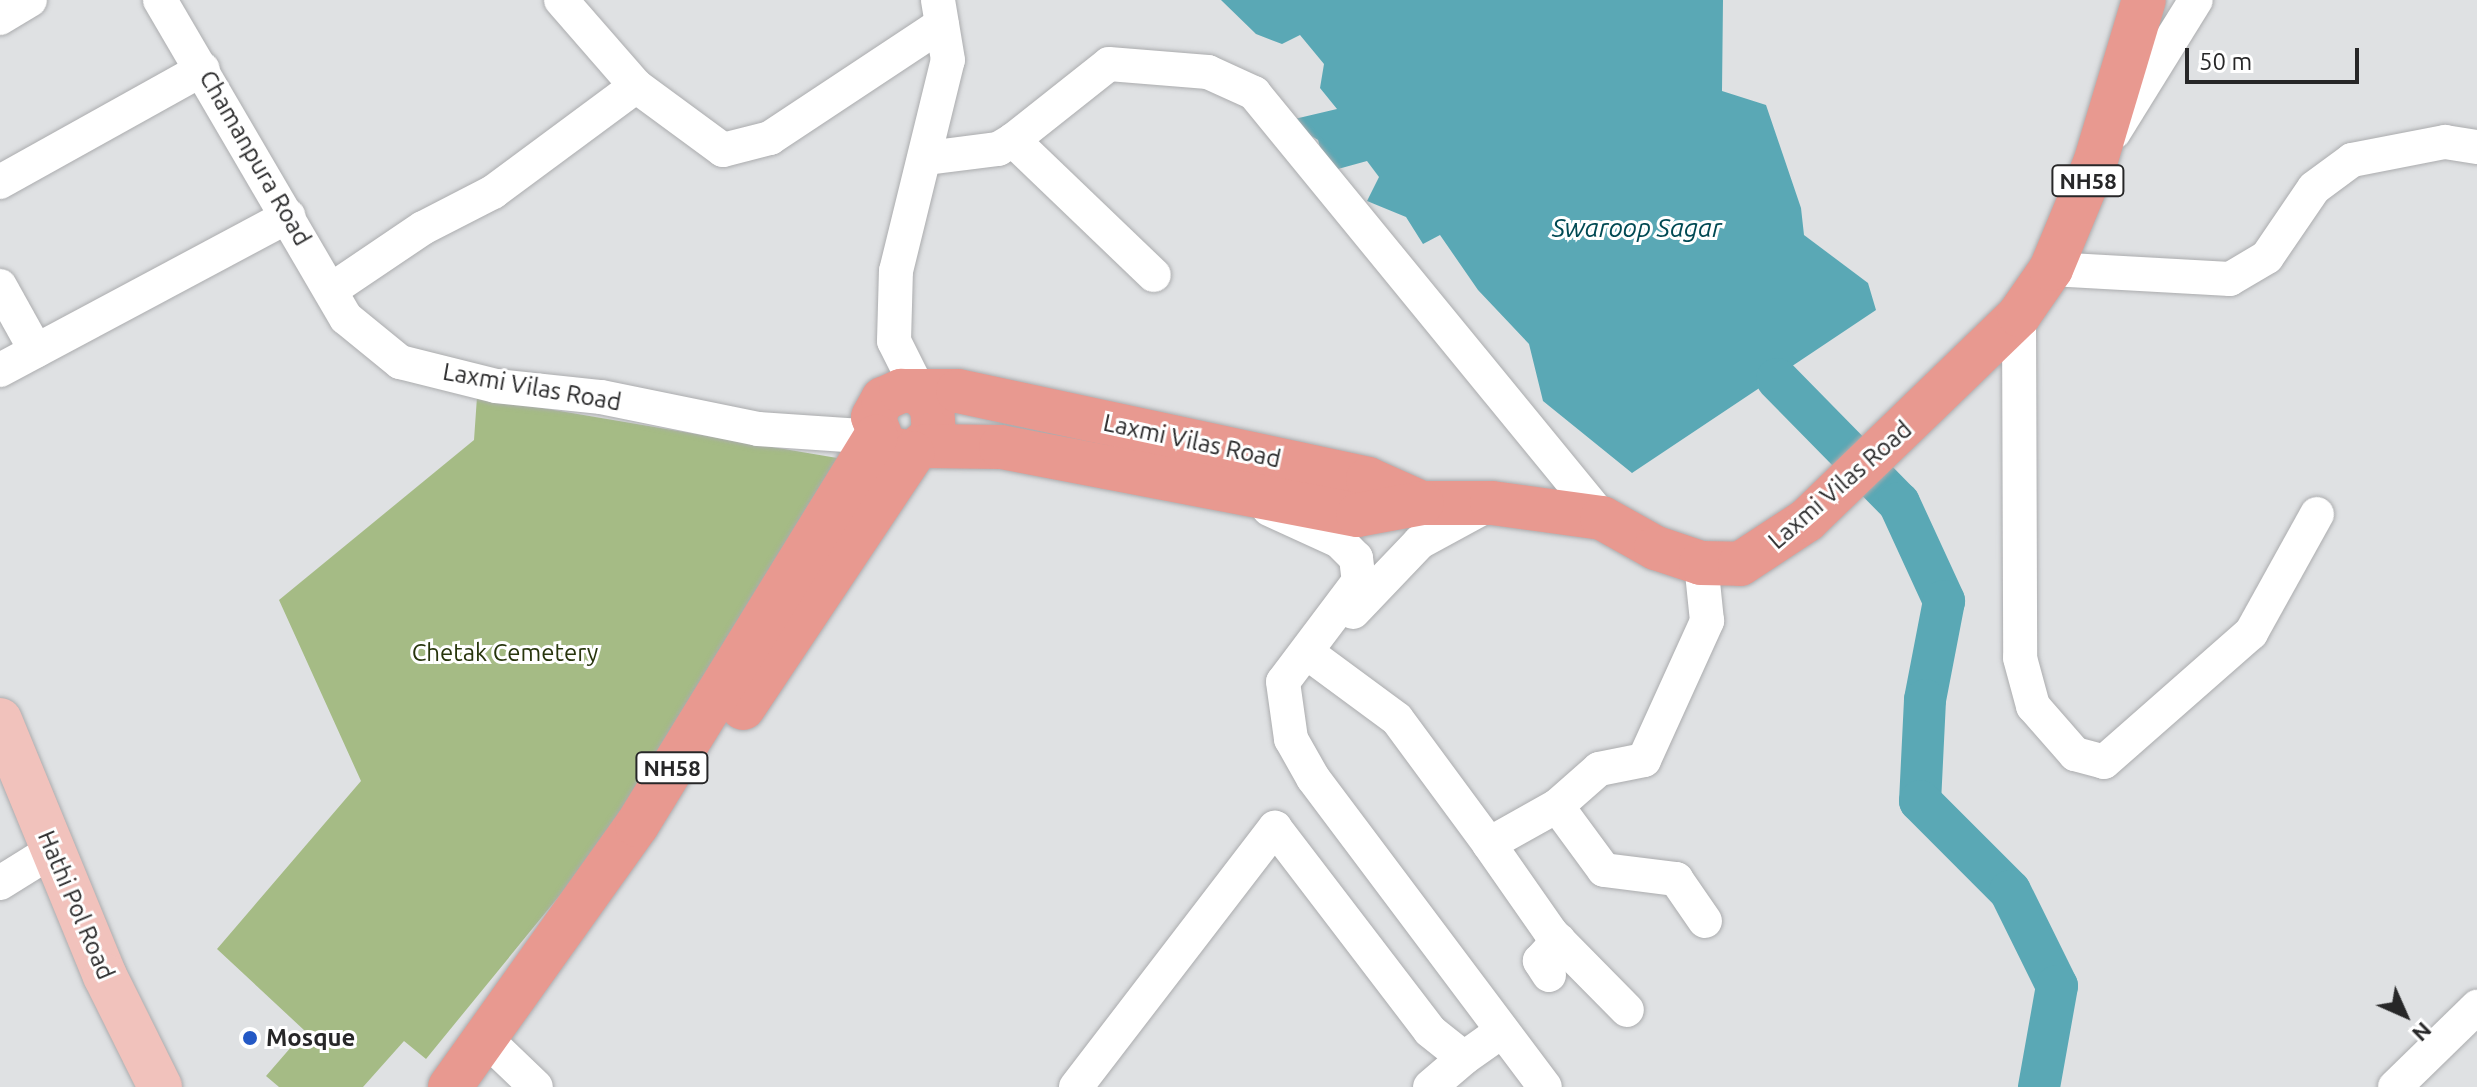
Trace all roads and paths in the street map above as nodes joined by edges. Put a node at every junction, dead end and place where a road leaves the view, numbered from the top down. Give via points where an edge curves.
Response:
1 (30, 0) edge
2 (160, 0) edge
3 (561, 0) edge
4 (2144, 0) edge
5 (2196, 0) edge
6 (940, 12) edge
7 (0, 18) edge
8 (203, 69) junction
9 (636, 86) junction
10 (1013, 140) junction
11 (2477, 147) edge
12 (927, 158) junction
13 (2095, 163) junction
14 (0, 182) edge
15 (289, 216) junction
16 (2051, 269) junction
17 (1154, 275) dead end
18 (0, 286) edge
19 (338, 304) junction
20 (2006, 329) junction
21 (36, 351) junction
22 (0, 370) edge
23 (921, 395) junction
24 (905, 446) junction
25 (1218, 487) junction
26 (1422, 503) junction
27 (1492, 503) junction
28 (2317, 514) dead end
29 (1602, 518) junction
30 (1701, 563) junction
31 (1313, 657) junction
32 (1284, 710) junction
33 (0, 720) edge
34 (1557, 806) junction
35 (1489, 844) junction
36 (53, 850) junction
37 (0, 883) edge
38 (1705, 921) dead end
39 (1559, 940) junction
40 (1549, 975) dead end
41 (2477, 1007) edge
42 (1627, 1010) dead end
43 (1502, 1031) junction
44 (1464, 1058) junction
45 (504, 1067) edge
46 (160, 1087) edge
47 (450, 1087) edge
48 (1076, 1087) edge
49 (1430, 1087) edge
50 (1545, 1087) edge
51 (2395, 1087) edge

1 - 7 street
2 - 8 street, Chamanpura Road
3 - 9 street
4 - 13 highway, Laxmi Vilas Road / NH58
5 - 13 street
6 - 9 street via 770,138 723,150
6 - 12 street via 948,60
8 - 14 street
8 - 15 street, Chamanpura Road
9 - 19 street via 493,192 423,228
10 - 12 street via 998,149
10 - 17 street
10 - 29 street via 1109,64 1208,72 1254,93
11 - 16 street via 2445,142 2352,160 2314,188 2267,257 2230,279
12 - 23 street via 896,271 895,299 894,341
13 - 16 highway, Laxmi Vilas Road / NH58
15 - 19 street, Chamanpura Road
15 - 21 street
16 - 20 highway, Laxmi Vilas Road / NH58
18 - 21 street
19 - 24 street, Laxmi Vilas Road via 400,362 496,386 601,397 758,429
20 - 28 street via 2020,658 2033,706 2075,754 2104,762 2251,633
20 - 30 highway, Laxmi Vilas Road / NH58 via 1776,546 1740,564
21 - 22 street
23 - 24 highway, NH58 via 936,420
23 - 26 highway, Laxmi Vilas Road / NH58 via 958,391 1075,415 1368,479
24 - 25 highway, NH58 via 1001,447
24 - 45 highway, NH58
25 - 26 highway, NH58 via 1358,515
25 - 32 street via 1339,541 1356,558 1359,581 1283,682
26 - 27 highway, Laxmi Vilas Road / NH58
27 - 29 highway, Laxmi Vilas Road / NH58
27 - 31 street via 1420,542
29 - 30 highway, Laxmi Vilas Road / NH58
30 - 34 street via 1707,621 1644,760 1599,769
31 - 32 street
31 - 35 street via 1397,719
32 - 43 street via 1291,739 1313,778
33 - 36 main road, Hathi Pol Road
34 - 35 street
34 - 38 street via 1604,870 1676,879
35 - 39 street
36 - 37 street
36 - 46 main road, Hathi Pol Road
39 - 40 street via 1540,961
39 - 42 street
41 - 51 street
43 - 44 street
43 - 50 street
44 - 48 street via 1430,1031 1275,828
44 - 49 street
45 - 47 highway, NH58

